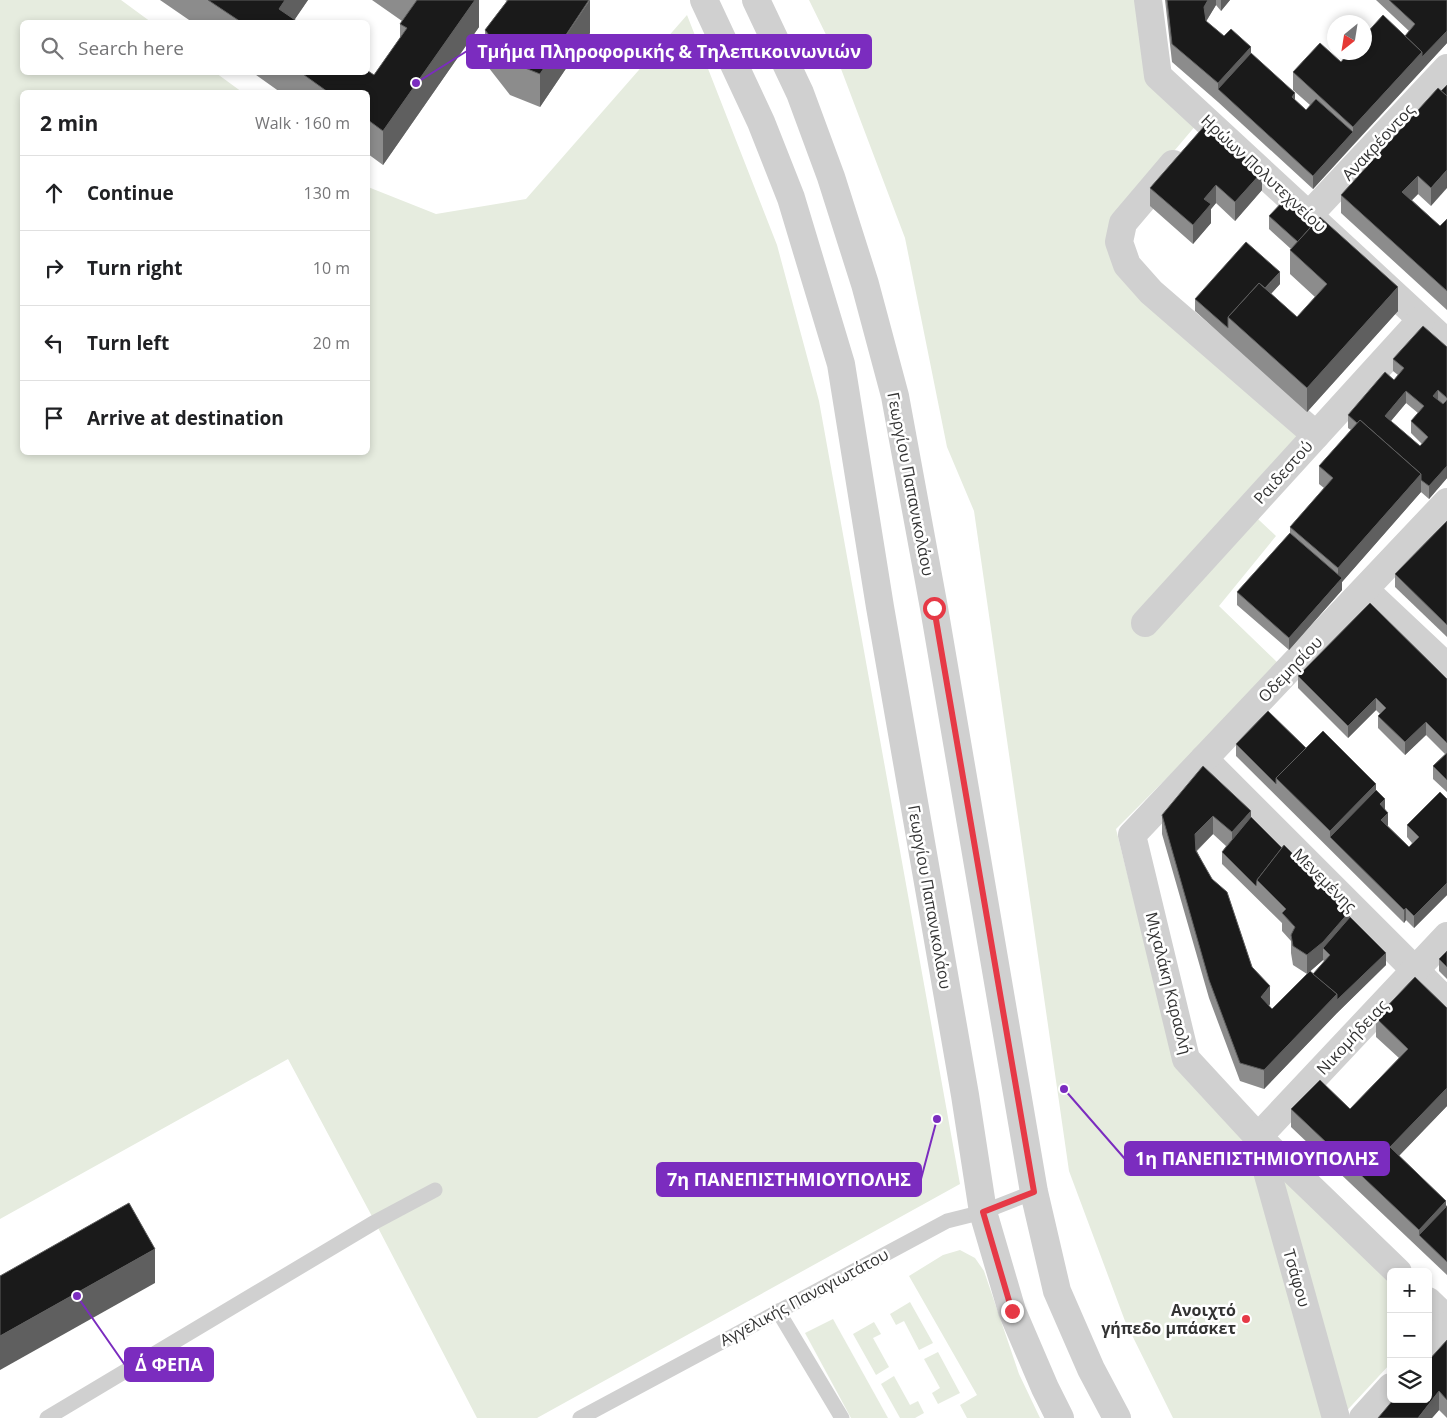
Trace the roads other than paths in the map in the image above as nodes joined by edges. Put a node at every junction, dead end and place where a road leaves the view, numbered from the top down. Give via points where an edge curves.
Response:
1 (704, 0) edge
2 (756, 0) edge
3 (1148, 0) edge
4 (1447, 68) edge
5 (1209, 122) junction
6 (1309, 215) junction
7 (1421, 320) junction
8 (1447, 343) edge
9 (1316, 436) junction
10 (1447, 502) edge
11 (1365, 590) junction
12 (1145, 624) dead end
13 (1447, 667) edge
14 (1204, 759) junction
15 (1132, 835) joint
16 (1447, 936) edge
17 (1415, 970) junction
18 (1447, 1002) edge
19 (1258, 1137) junction
20 (435, 1190) dead end
21 (1034, 1192) junction
22 (983, 1212) junction
23 (1394, 1268) edge
24 (1432, 1305) edge
25 (778, 1311) junction
26 (1447, 1318) edge
27 (1447, 1326) edge
28 (1432, 1343) edge
29 (1387, 1391) edge
30 (47, 1418) edge
31 (580, 1418) edge
32 (842, 1418) edge
33 (1060, 1418) edge
34 (1117, 1418) edge
35 (1336, 1418) edge
36 (1362, 1418) edge

1 - 22 street, Γεωργίου Παπανικολάου via 761,122 791,198 841,364
2 - 21 street, Γεωργίου Παπανικολάου via 800,93 832,177 895,396
3 - 5 street, Ηρώων Πολυτεχνείου via 1158,76
4 - 6 street, Ανακρέοντος
5 - 6 street, Ηρώων Πολυτεχνείου
5 - 9 street via 1123,223 1119,242 1127,265 1151,292
6 - 7 street, Ηρώων Πολυτεχνείου
7 - 8 street, Ηρώων Πολυτεχνείου
7 - 9 street, Ραιδεστού
9 - 12 street, Ραιδεστού
10 - 11 street, Οδεμησίου
11 - 13 street
11 - 14 street, Οδεμησίου
14 - 15 street, Οδεμησίου
14 - 17 street, Μενεμένης
15 - 19 street, Μιχαλάκη Καραολή via 1186,1059
16 - 17 street, Νικομήδειας
17 - 18 street, Μενεμένης
17 - 19 street, Νικομήδειας
19 - 23 street, Μιχαλάκη Καραολή
19 - 35 street, Τσάφου
20 - 30 lane via 375,1222
21 - 22 lane, Αγγελικής Παναγιωτάτου
21 - 34 street, Γεωργίου Παπανικολάου via 1057,1290 1091,1369
22 - 25 lane, Αγγελικής Παναγιωτάτου via 947,1220
22 - 33 street, Γεωργίου Παπανικολάου via 1012,1311
24 - 26 street
25 - 31 lane, Αγγελικής Παναγιωτάτου
25 - 32 lane
27 - 28 street
29 - 36 street

